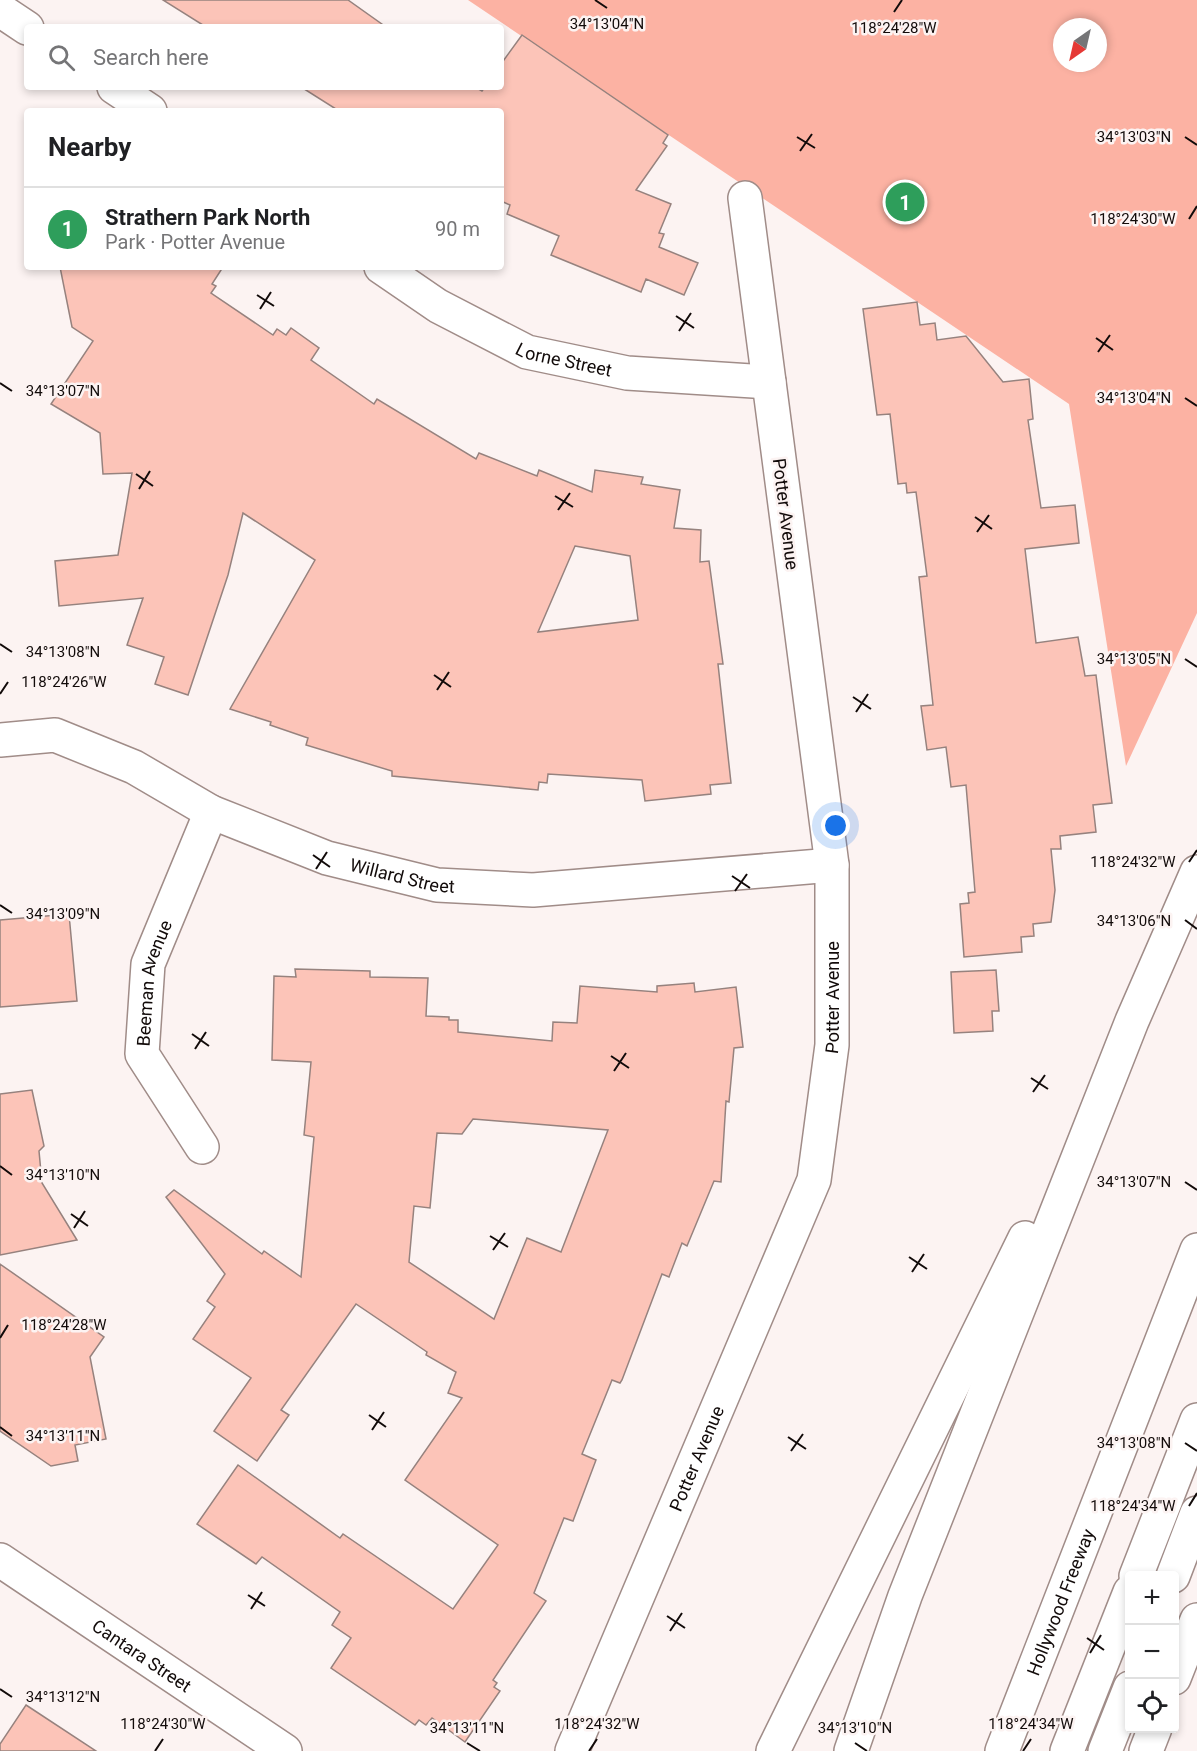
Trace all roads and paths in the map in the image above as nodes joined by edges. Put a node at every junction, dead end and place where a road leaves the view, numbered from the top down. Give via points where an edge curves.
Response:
1 (0, 10) edge
2 (24, 26) edge
3 (118, 90) edge
4 (146, 108) edge
5 (745, 198) dead end
6 (385, 270) edge
7 (769, 382) junction
8 (0, 740) edge
9 (211, 812) junction
10 (832, 865) junction
11 (1197, 872) edge
12 (1132, 1021) junction
13 (202, 1147) dead end
14 (1197, 1251) edge
15 (1197, 1420) edge
16 (1197, 1513) edge
17 (0, 1560) edge
18 (1138, 1571) edge
19 (1175, 1571) edge
20 (1125, 1605) edge
21 (1197, 1620) edge
22 (1179, 1665) edge
23 (1125, 1701) edge
24 (1153, 1733) edge
25 (285, 1751) edge
26 (572, 1751) edge
27 (773, 1751) edge
28 (851, 1751) edge
29 (1002, 1751) edge
30 (1067, 1751) edge
31 (1105, 1751) edge
32 (1146, 1751) edge

1 - 2 main road
3 - 4 main road
5 - 7 main road, Potter Avenue
6 - 7 main road, Lorne Street via 438,306 527,352 627,373
7 - 10 main road, Potter Avenue
8 - 9 main road, Willard Street via 55,735 134,767
9 - 10 main road, Willard Street via 327,858 437,885 533,890
9 - 13 main road, Beeman Avenue via 148,964 142,1054
10 - 26 main road, Potter Avenue via 832,1045 814,1180
11 - 12 main road
12 - 27 main road
12 - 28 main road via 905,1596
14 - 29 main road, Hollywood Freeway
15 - 18 main road
16 - 19 main road
17 - 25 main road, Cantara Street
20 - 30 main road
21 - 22 main road
23 - 31 main road
24 - 32 main road

